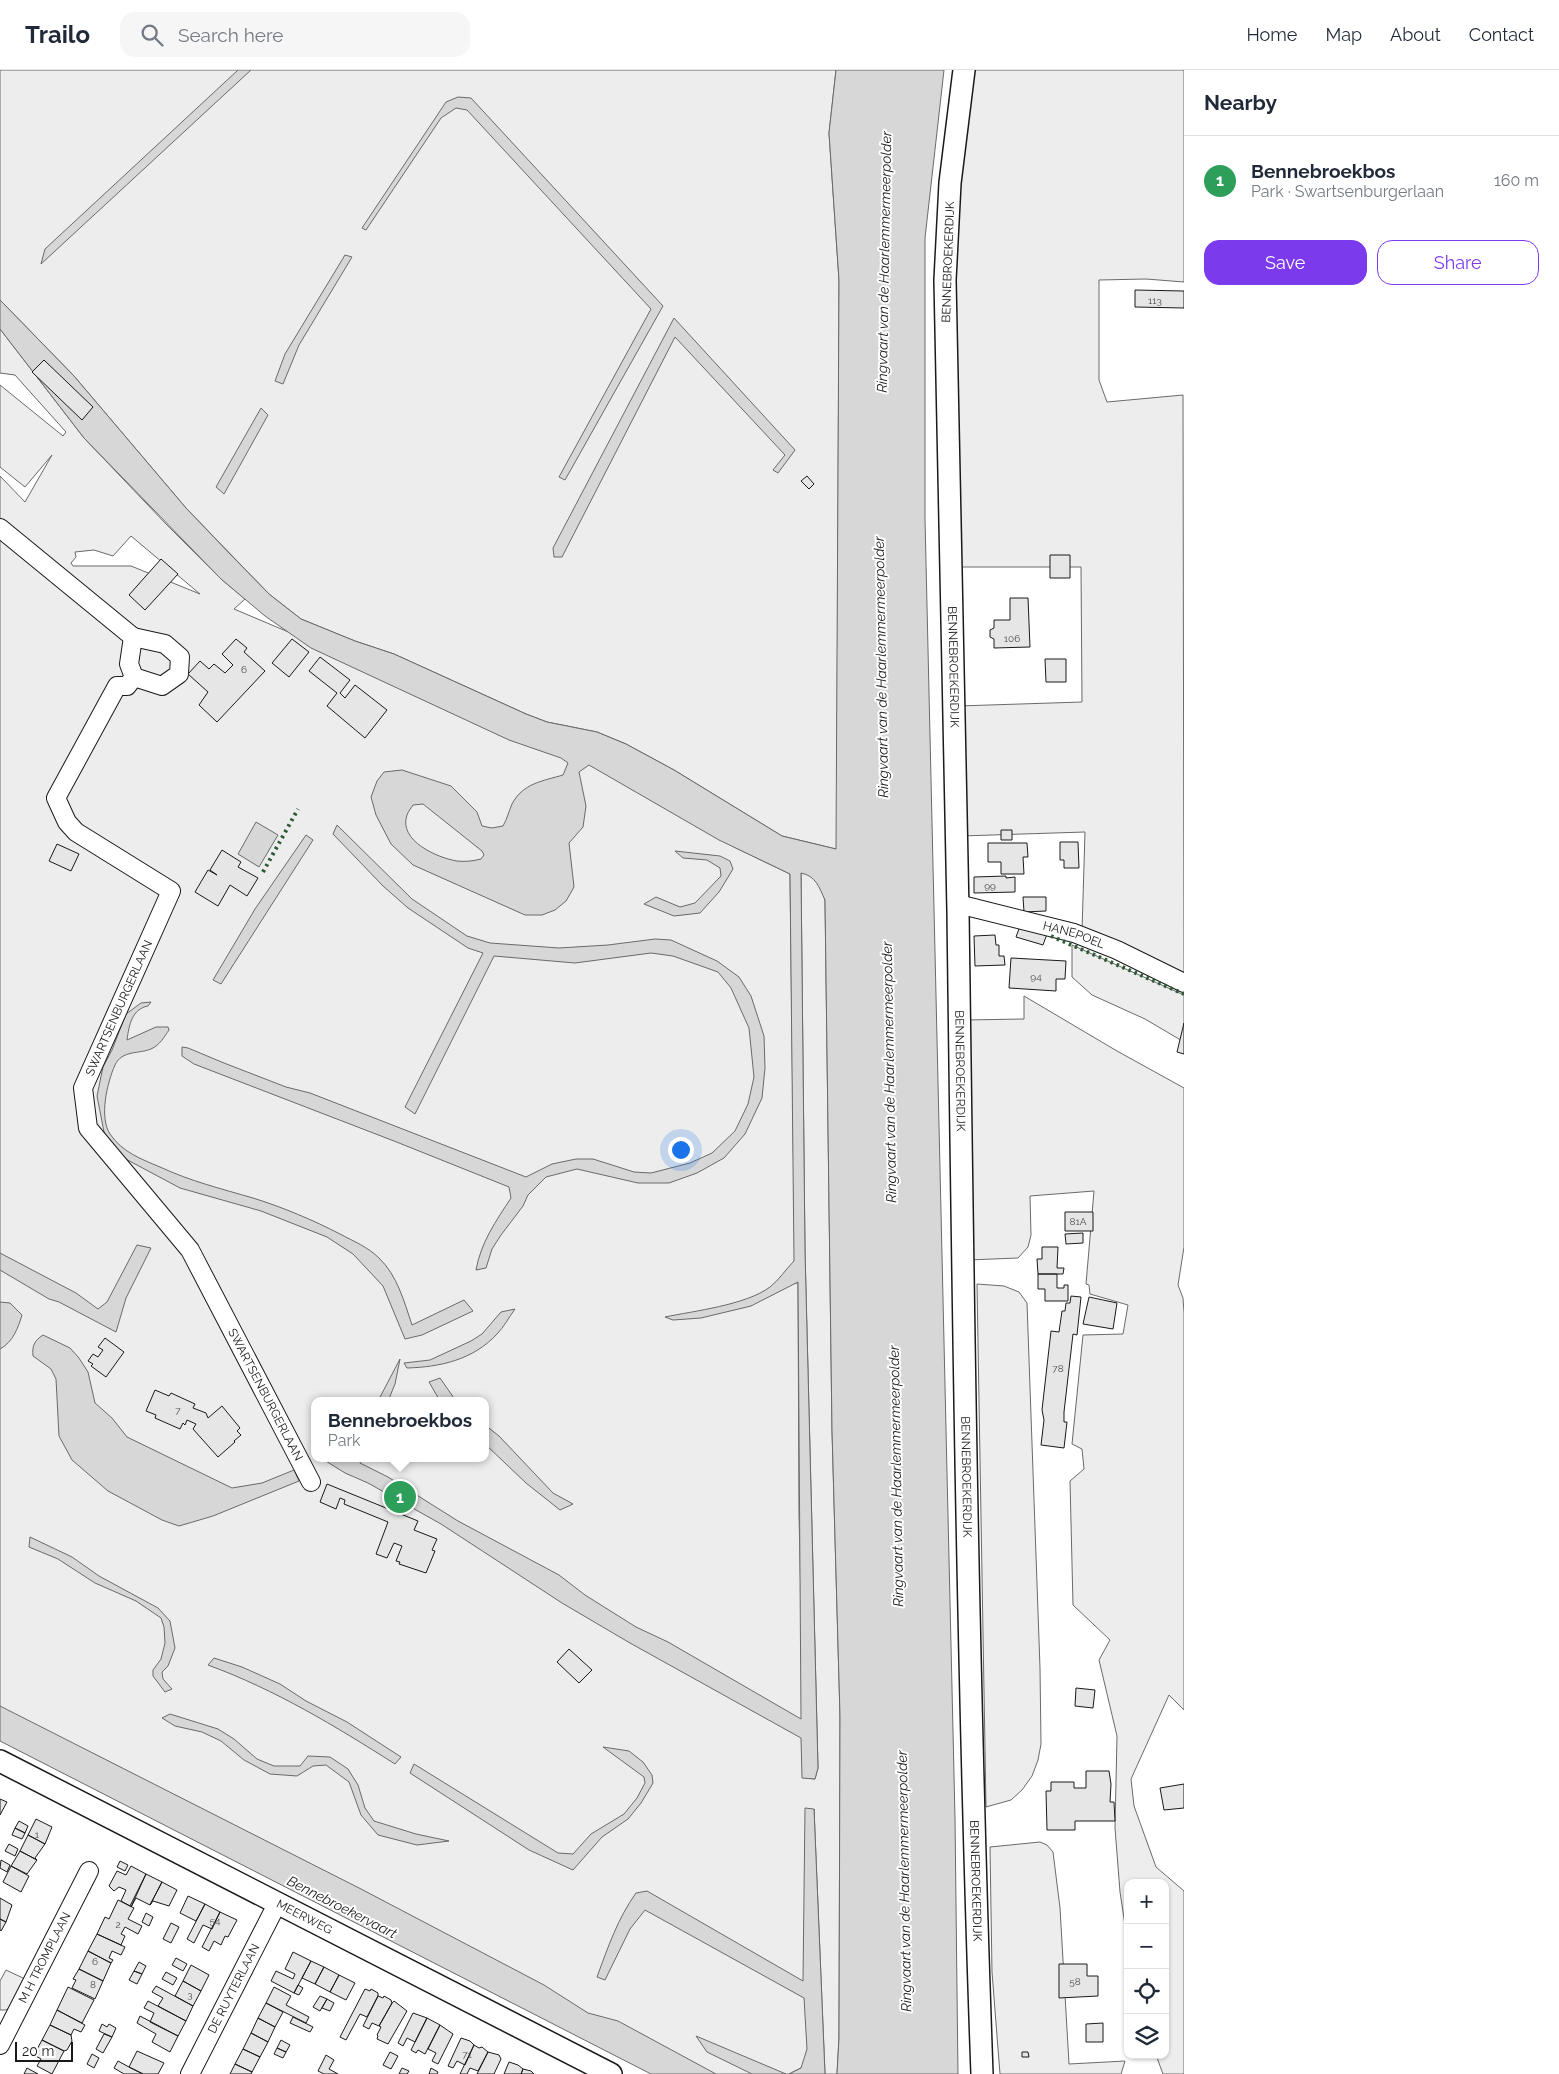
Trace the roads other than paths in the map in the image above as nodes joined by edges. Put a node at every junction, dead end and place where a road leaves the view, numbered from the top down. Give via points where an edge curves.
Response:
1 (964, 70) edge
2 (0, 528) edge
3 (133, 637) junction
4 (134, 677) junction
5 (958, 904) junction
6 (1184, 983) edge
7 (311, 1482) dead end
8 (0, 1761) edge
9 (89, 1871) dead end
10 (278, 1902) junction
11 (2, 2035) edge
12 (190, 2074) edge
13 (611, 2074) edge
14 (982, 2074) edge

1 - 5 street, BENNEBROEKERDIJK via 950,183 945,280
2 - 3 street
3 - 4 street via 129,664
3 - 4 street via 165,644 180,657 179,674 162,686
4 - 7 street, SWARTSENBURGERLAAN via 127,686 116,686 56,798 67,822 76,832 171,891 83,1088 88,1128 190,1250
5 - 6 street, HANEPOEL via 1074,933
5 - 14 street, BENNEBROEKERDIJK via 972,1813
8 - 10 street, MEERWEG
9 - 11 street, M H TROMPLAAN
10 - 12 street, DE RUYTERLAAN
10 - 13 street, MEERWEG

